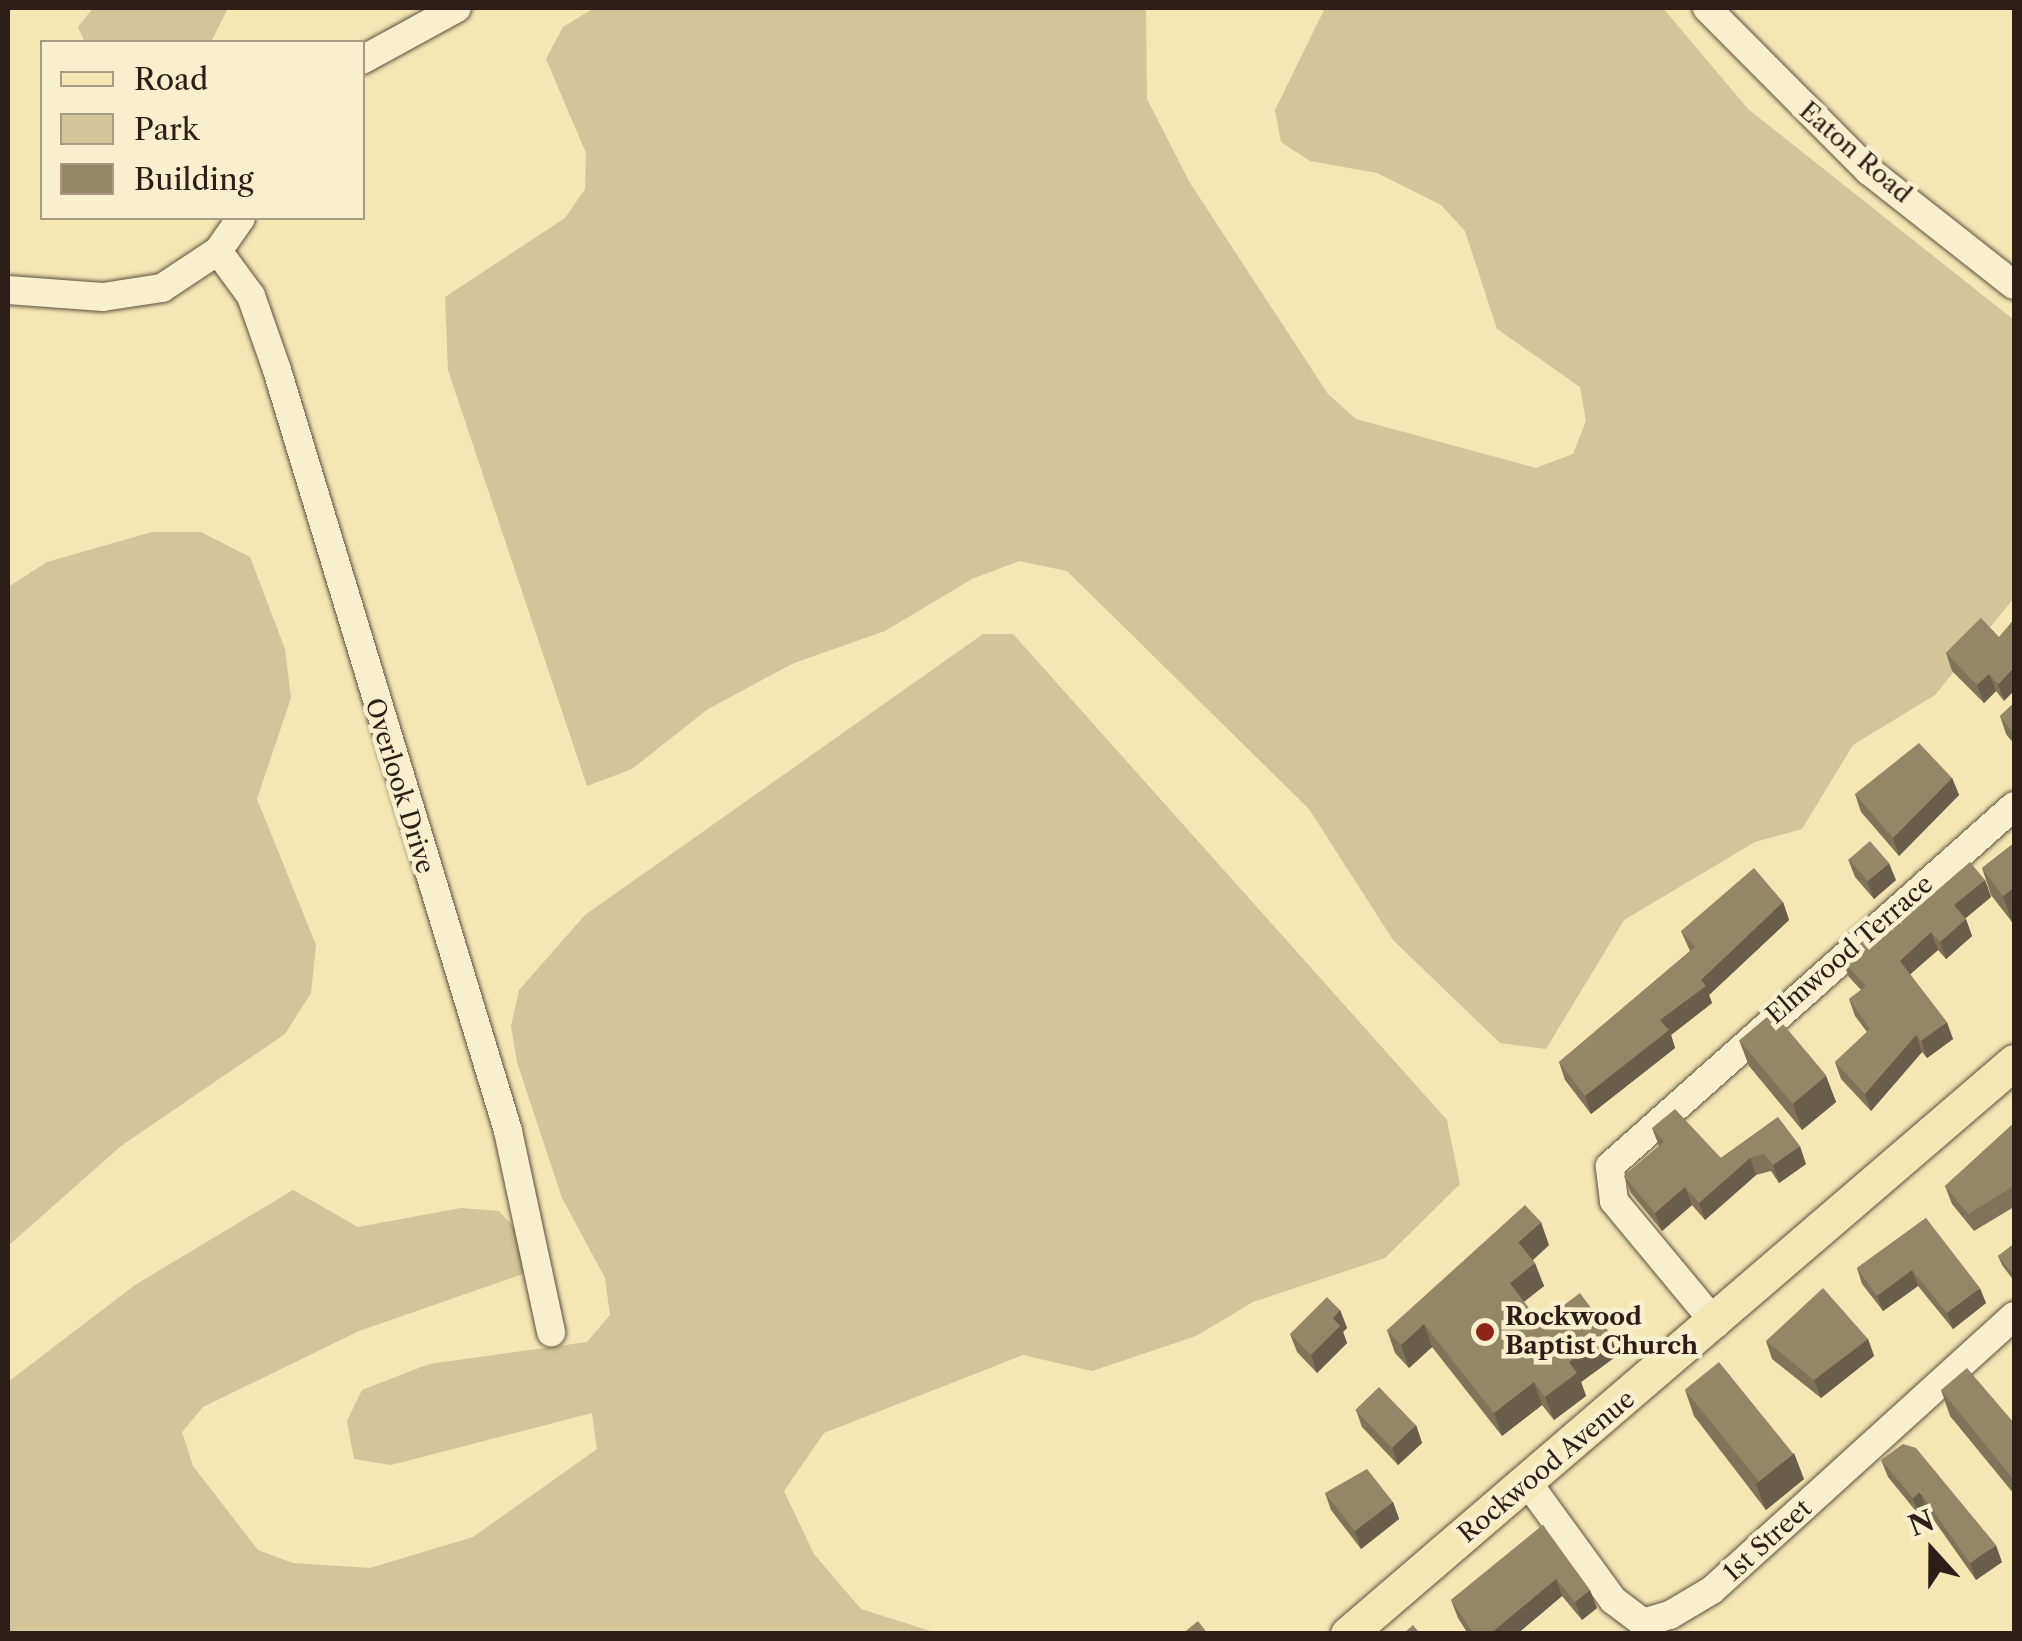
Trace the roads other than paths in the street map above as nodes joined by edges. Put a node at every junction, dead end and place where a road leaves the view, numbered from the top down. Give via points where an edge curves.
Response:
1 (457, 8) edge
2 (1707, 8) edge
3 (365, 58) edge
4 (240, 220) edge
5 (218, 251) junction
6 (2014, 285) edge
7 (8, 290) edge
8 (2014, 806) edge
9 (2014, 1062) edge
10 (2014, 1316) edge
11 (1716, 1324) junction
12 (552, 1332) dead end
13 (1528, 1483) junction
14 (1645, 1628) edge
15 (1348, 1634) edge

1 - 3 street
2 - 6 street, Eaton Road via 1869,171
4 - 5 street
5 - 7 street via 162,288 131,295
5 - 12 street, Overlook Drive via 251,296 272,353 508,1131
8 - 11 street, Elmwood Terrace via 1610,1166 1614,1201
9 - 11 main road, Rockwood Avenue
10 - 14 street, 1st Street via 1712,1590
11 - 13 main road, Rockwood Avenue
13 - 14 street, 1st Street via 1614,1600
13 - 15 main road, Rockwood Avenue

